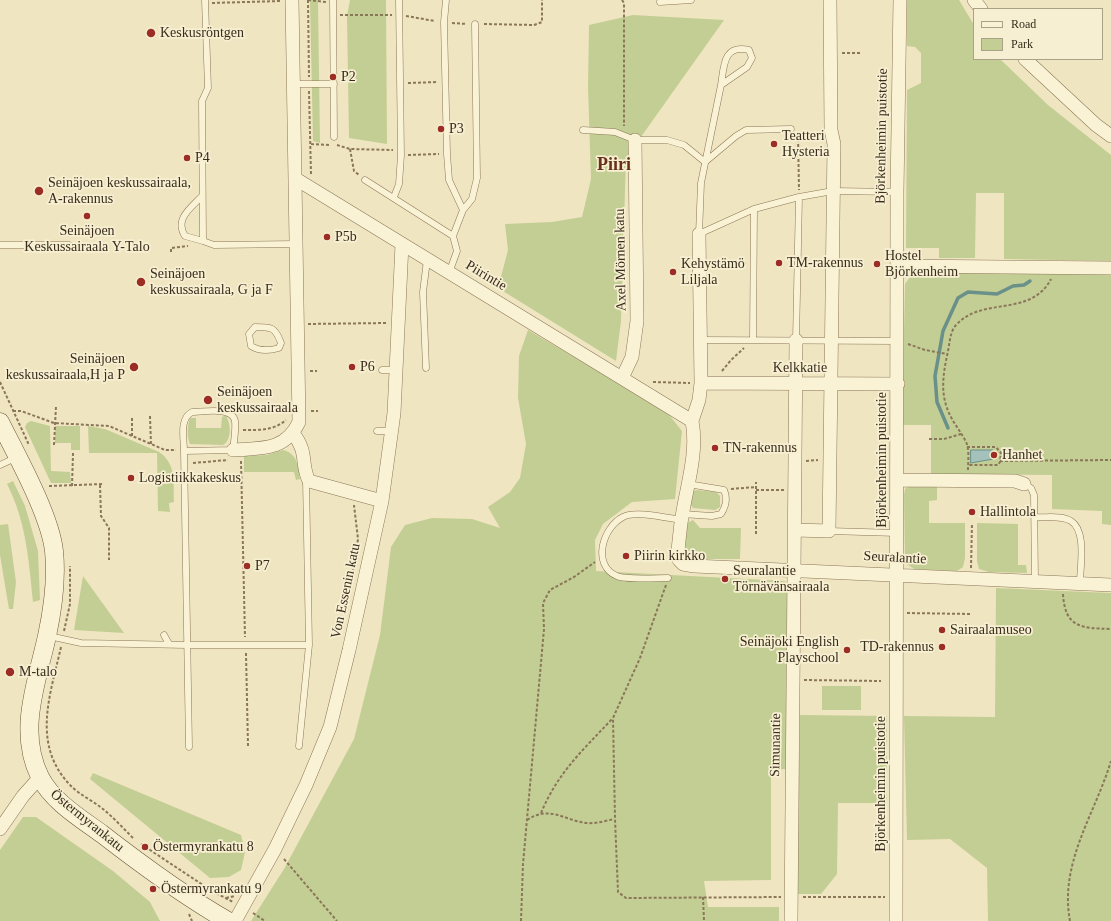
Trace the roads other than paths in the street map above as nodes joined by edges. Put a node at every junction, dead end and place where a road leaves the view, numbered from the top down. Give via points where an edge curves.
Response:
1 (292, 0) edge
2 (399, 0) edge
3 (446, 0) edge
4 (691, 0) edge
5 (830, 0) edge
6 (900, 0) edge
7 (974, 0) edge
8 (206, 2) edge
9 (333, 2) edge
10 (660, 2) dead end
11 (980, 8) edge
12 (475, 24) dead end
13 (1026, 60) edge
14 (293, 84) junction
15 (334, 84) junction
16 (721, 85) junction
17 (791, 129) road end
18 (583, 130) dead end
19 (1111, 136) edge
20 (334, 137) dead end
21 (629, 138) junction
22 (705, 162) junction
23 (296, 179) junction
24 (365, 180) road end
25 (833, 191) junction
26 (897, 192) junction
27 (202, 196) junction
28 (394, 197) junction
29 (799, 197) junction
30 (754, 209) junction
31 (463, 210) junction
32 (699, 234) junction
33 (453, 236) junction
34 (203, 241) junction
35 (297, 244) junction
36 (402, 244) junction
37 (0, 245) edge
38 (69, 245) dead end
39 (427, 260) junction
40 (898, 266) junction
41 (1111, 268) edge
42 (449, 273) junction
43 (700, 340) junction
44 (753, 340) junction
45 (796, 340) junction
46 (831, 340) junction
47 (897, 341) junction
48 (290, 343) junction
49 (426, 368) dead end
50 (382, 370) dead end
51 (396, 370) junction
52 (622, 378) junction
53 (707, 383) junction
54 (796, 384) junction
55 (831, 384) junction
56 (898, 384) junction
57 (6, 416) edge
58 (692, 421) junction
59 (377, 431) dead end
60 (392, 431) junction
61 (293, 434) junction
62 (23, 451) junction
63 (184, 451) junction
64 (239, 452) junction
65 (0, 465) edge
66 (306, 475) junction
67 (898, 480) junction
68 (688, 484) junction
69 (1024, 484) joint
70 (382, 501) junction
71 (681, 517) junction
72 (1035, 517) junction
73 (795, 530) junction
74 (829, 531) junction
75 (898, 533) junction
76 (794, 570) junction
77 (897, 574) junction
78 (668, 578) road end
79 (1035, 581) junction
80 (1080, 583) junction
81 (1111, 585) edge
82 (164, 635) dead end
83 (55, 638) junction
84 (169, 644) junction
85 (188, 645) junction
86 (309, 645) junction
87 (299, 746) dead end
88 (189, 747) dead end
89 (40, 777) junction
90 (0, 829) edge
91 (225, 920) edge
92 (791, 921) edge
93 (896, 921) edge

1 - 14 street
2 - 28 lane via 401,155 400,184
3 - 31 lane via 444,22 449,180
4 - 10 lane
5 - 25 street
6 - 26 street, Björkenheimin puistotie
7 - 11 street
8 - 27 lane via 208,88 202,101
9 - 15 lane
12 - 31 lane via 477,178 472,199
13 - 19 street
14 - 15 lane
14 - 23 street
15 - 20 lane
16 - 16 lane via 747,67 752,58 749,50 739,48 730,52 726,57
16 - 22 lane
17 - 22 lane via 746,130
18 - 21 lane via 615,132
21 - 22 lane via 667,140 684,145
21 - 52 street, Axel Mörnen katu via 637,321 632,357
22 - 32 lane via 701,183
23 - 35 street
23 - 36 street, Piirintie
24 - 28 lane
25 - 26 lane
25 - 29 lane
25 - 46 street
26 - 40 street, Björkenheimin puistotie
27 - 34 lane
27 - 34 lane via 180,221 180,228 185,236
28 - 33 lane
29 - 30 lane
29 - 45 lane
30 - 32 lane
30 - 44 lane
31 - 33 lane
32 - 43 street
33 - 42 lane via 457,251
34 - 35 lane via 214,246
35 - 48 street
36 - 39 street, Piirintie
36 - 51 street, Von Essenin katu
37 - 38 lane
39 - 42 street, Piirintie
39 - 49 lane via 424,292
40 - 41 street
40 - 47 street, Björkenheimin puistotie
42 - 52 street, Piirintie
43 - 44 lane
43 - 53 street
44 - 45 lane
45 - 46 lane
45 - 54 street, Simunantie
46 - 47 lane
46 - 55 street
47 - 56 street, Björkenheimin puistotie
48 - 48 lane via 270,327 255,327 249,334 251,346 257,350 272,350
48 - 61 street via 299,411 299,422
50 - 51 lane
51 - 60 street, Von Essenin katu
52 - 58 street, Piirintie
53 - 54 street, Kelkkatie
53 - 58 street
54 - 55 street, Kelkkatie
54 - 73 street, Simunantie
55 - 56 street, Kelkkatie
55 - 74 street
56 - 67 street, Björkenheimin puistotie
57 - 62 street, Östermyrankatu
58 - 68 street via 694,430
59 - 60 lane
60 - 70 street, Von Essenin katu
61 - 64 street via 281,443 267,448
61 - 66 street via 301,444
62 - 65 lane
62 - 83 street, Östermyrankatu via 54,550
63 - 64 lane
63 - 64 lane via 183,422 186,415 192,412 226,412 232,415 235,421
63 - 85 lane
66 - 70 street via 309,481
66 - 86 lane
67 - 69 street via 1015,481
67 - 75 street, Björkenheimin puistotie
68 - 71 street
68 - 71 lane via 724,490 726,507 721,514 712,516
69 - 72 lane via 1031,488 1034,495
70 - 91 street, Von Essenin katu via 330,727 275,849 243,907
71 - 76 street, Seuralantie via 678,544 679,560 683,564
71 - 78 lane via 624,516 609,528 603,543 603,562 606,569 618,576
72 - 79 lane
72 - 80 lane via 1064,519 1071,521 1078,528 1081,538
73 - 74 street
73 - 76 street, Simunantie
74 - 75 lane
75 - 77 street, Björkenheimin puistotie
76 - 77 street, Seuralantie
76 - 92 street, Simunantie
77 - 79 street, Seuralantie
77 - 93 street, Björkenheimin puistotie
79 - 80 street, Seuralantie
80 - 81 street, Seuralantie
82 - 84 lane
83 - 84 lane via 81,643
83 - 89 street, Östermyrankatu via 32,696 28,727 30,747
84 - 85 lane
85 - 86 lane
85 - 88 lane
86 - 87 lane
89 - 90 street
89 - 91 street, Östermyrankatu via 49,791 74,814 140,863

